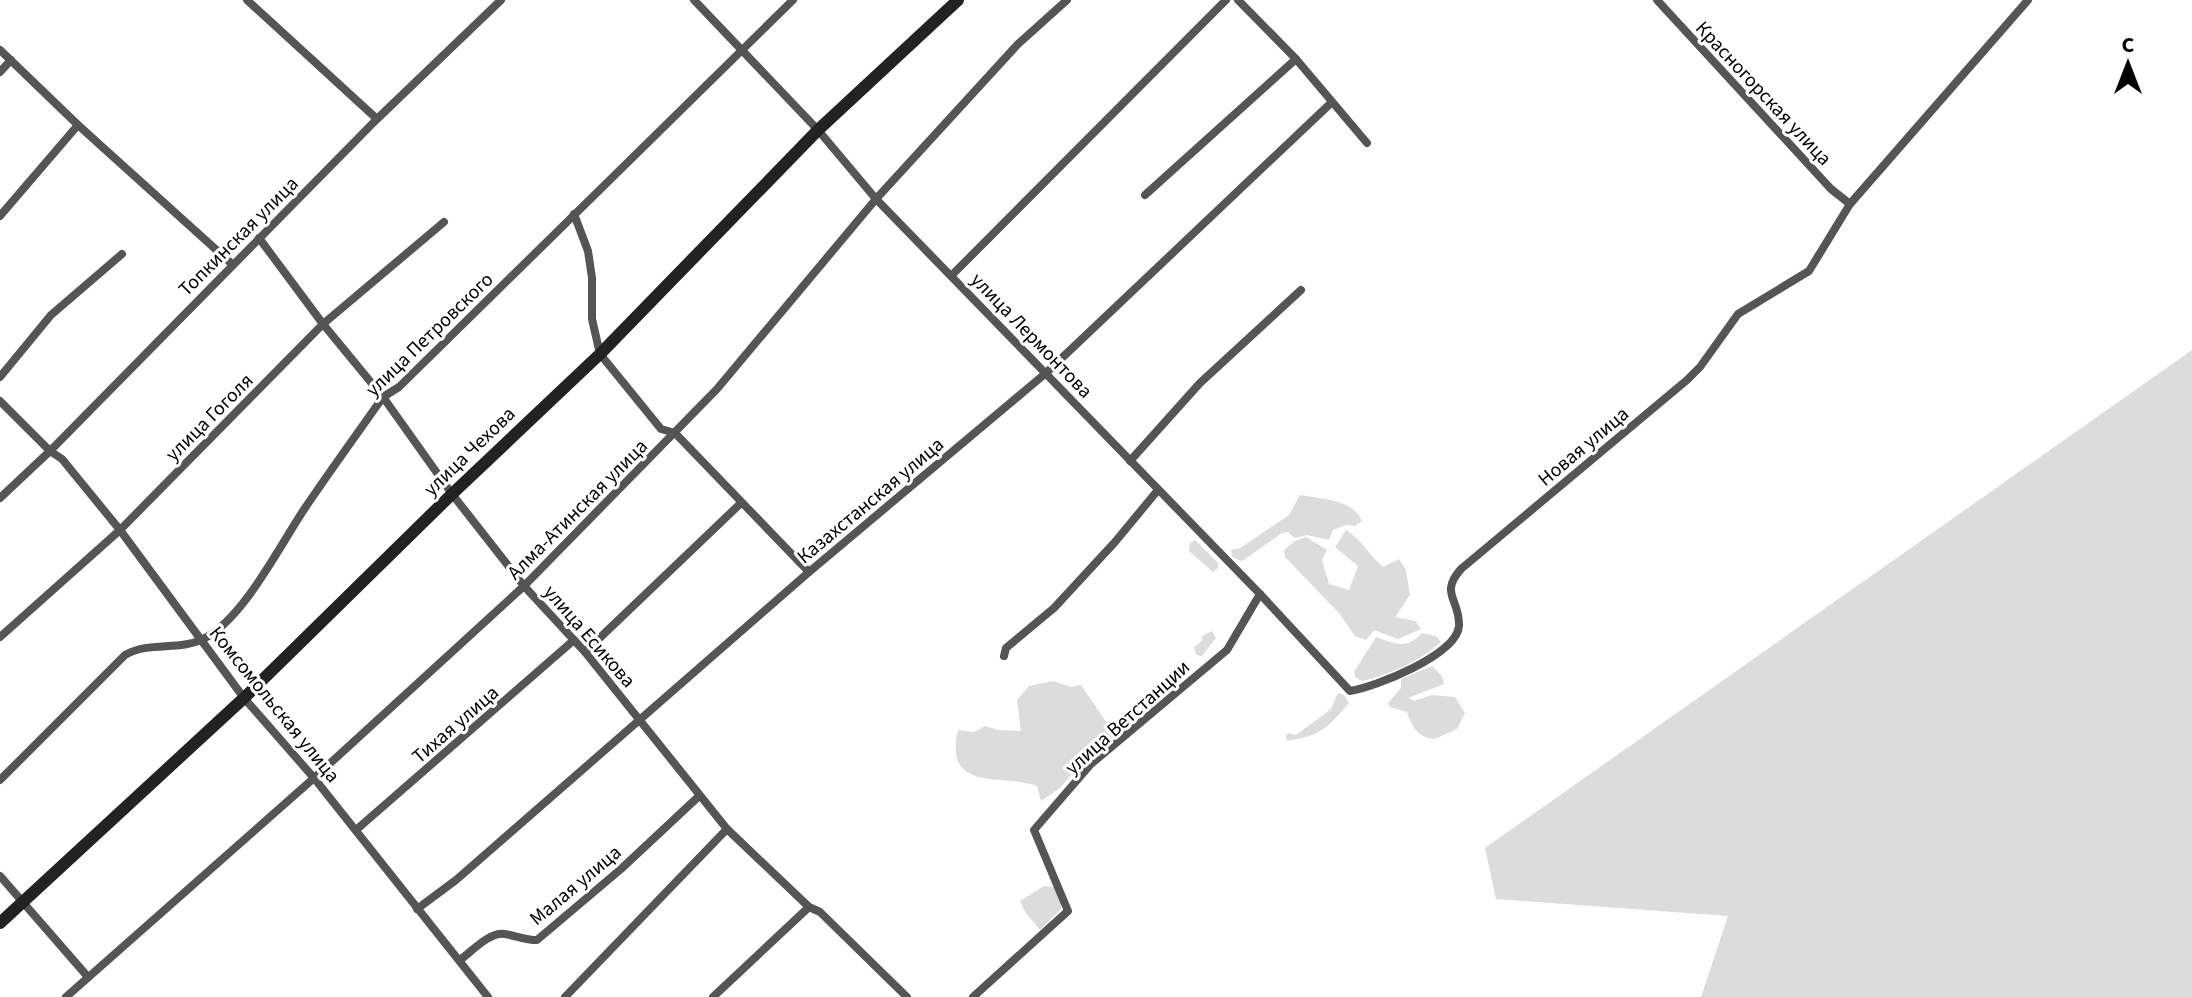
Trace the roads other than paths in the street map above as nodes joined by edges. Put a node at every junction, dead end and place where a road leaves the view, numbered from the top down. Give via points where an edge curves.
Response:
1 (247, 0) edge
2 (501, 0) edge
3 (694, 0) edge
4 (793, 0) edge
5 (958, 0) edge
6 (1067, 0) edge
7 (1226, 0) edge
8 (1238, 0) edge
9 (1657, 0) edge
10 (2028, 0) edge
11 (0, 50) edge
12 (741, 51) junction
13 (1296, 59) junction
14 (11, 60) junction
15 (0, 72) edge
16 (1332, 102) junction
17 (377, 119) junction
18 (78, 125) junction
19 (818, 130) junction
20 (1367, 143) dead end
21 (1145, 195) dead end
22 (876, 199) junction
23 (1850, 204) junction
24 (574, 214) junction
25 (0, 216) edge
26 (444, 222) dead end
27 (259, 238) junction
28 (122, 254) dead end
29 (232, 264) junction
30 (952, 275) junction
31 (1301, 290) dead end
32 (323, 324) junction
33 (600, 354) junction
34 (1046, 373) junction
35 (0, 377) edge
36 (383, 397) junction
37 (0, 401) edge
38 (675, 433) junction
39 (50, 451) junction
40 (1130, 461) junction
41 (1158, 490) junction
42 (452, 494) junction
43 (0, 498) edge
44 (741, 503) junction
45 (120, 530) junction
46 (809, 572) junction
47 (524, 586) junction
48 (1260, 594) junction
49 (0, 637) edge
50 (202, 640) junction
51 (574, 640) junction
52 (585, 652) junction
53 (1004, 656) dead end
54 (1350, 691) joint
55 (244, 698) junction
56 (640, 720) junction
57 (314, 778) junction
58 (0, 780) edge
59 (698, 797) junction
60 (727, 829) junction
61 (356, 830) junction
62 (0, 876) edge
63 (22, 902) junction
64 (809, 907) junction
65 (417, 909) junction
66 (0, 923) edge
67 (460, 960) junction
68 (88, 977) junction
69 (898, 989) junction
70 (66, 997) edge
71 (488, 997) edge
72 (565, 997) edge
73 (713, 997) edge
74 (889, 997) edge
75 (907, 997) edge
76 (973, 997) edge

1 - 17 street
2 - 17 street, Топкинская улица
3 - 12 street, улица Лермонтова
4 - 12 street, улица Петровского
5 - 19 street, улица Чехова
6 - 22 street, Алма-Атинская улица via 1018,44
7 - 30 street
8 - 13 street
9 - 23 street, Красногорская улица
10 - 23 street
11 - 14 street
12 - 19 street, улица Лермонтова
12 - 24 street, улица Петровского
13 - 16 street
13 - 21 street
14 - 15 street
14 - 18 street
16 - 20 street
16 - 34 street, Казахстанская улица
17 - 27 street, Топкинская улица
18 - 25 street
18 - 29 street
19 - 22 street, улица Лермонтова
19 - 33 street, улица Чехова
22 - 30 street, улица Лермонтова
22 - 38 street, Алма-Атинская улица
23 - 54 street, Новая улица via 1809,271 1738,314 1687,380 1450,581 1459,624 1452,641 1377,685
24 - 33 street via 588,251
24 - 36 street, улица Петровского
26 - 32 street, улица Гоголя
27 - 29 street, Топкинская улица
27 - 32 street, улица Есикова
28 - 35 street via 51,315
29 - 39 street, Топкинская улица
30 - 34 street, улица Лермонтова
31 - 40 street via 1200,383
32 - 36 street, улица Есикова
32 - 45 street, улица Гоголя
33 - 38 street via 661,429
33 - 42 street, улица Чехова
34 - 40 street, улица Лермонтова
34 - 46 street, Казахстанская улица
36 - 42 street, улица Есикова
36 - 50 street, улица Петровского via 244,601
37 - 39 street, Комсомольская улица
38 - 44 street
38 - 47 street, Алма-Атинская улица
39 - 43 street, Топкинская улица
39 - 45 street, Комсомольская улица
40 - 41 street, улица Лермонтова
41 - 48 street, улица Лермонтова
41 - 53 street via 1054,608 1006,648
42 - 47 street, улица Есикова
42 - 55 street, улица Чехова
44 - 46 street
44 - 52 street
45 - 49 street, улица Гоголя
45 - 50 street, Комсомольская улица
46 - 56 street, Казахстанская улица
47 - 51 street, улица Есикова
47 - 57 street, Алма-Атинская улица
48 - 54 street, улица Лермонтова
48 - 76 street, улица Ветстанции via 1227,650 1091,764 1034,830 1068,911
50 - 55 street, Комсомольская улица
50 - 58 street via 137,648 125,655
51 - 52 street, улица Есикова
51 - 61 street, Тихая улица
52 - 56 street, улица Есикова
55 - 57 street, Комсомольская улица
55 - 63 street, улица Чехова
56 - 59 street, улица Есикова
56 - 65 street, Казахстанская улица
57 - 61 street, Комсомольская улица
57 - 68 street, Алма-Атинская улица
59 - 60 street, улица Есикова
59 - 67 street, Малая улица via 537,940 495,934
60 - 64 street, улица Есикова
60 - 72 street
61 - 65 street, Комсомольская улица
62 - 63 street
63 - 66 street, улица Чехова
63 - 68 street
64 - 69 street, улица Есикова
64 - 73 street
65 - 67 street, Комсомольская улица
67 - 71 street, Комсомольская улица
68 - 70 street, Алма-Атинская улица
69 - 74 street
69 - 75 street, улица Есикова

